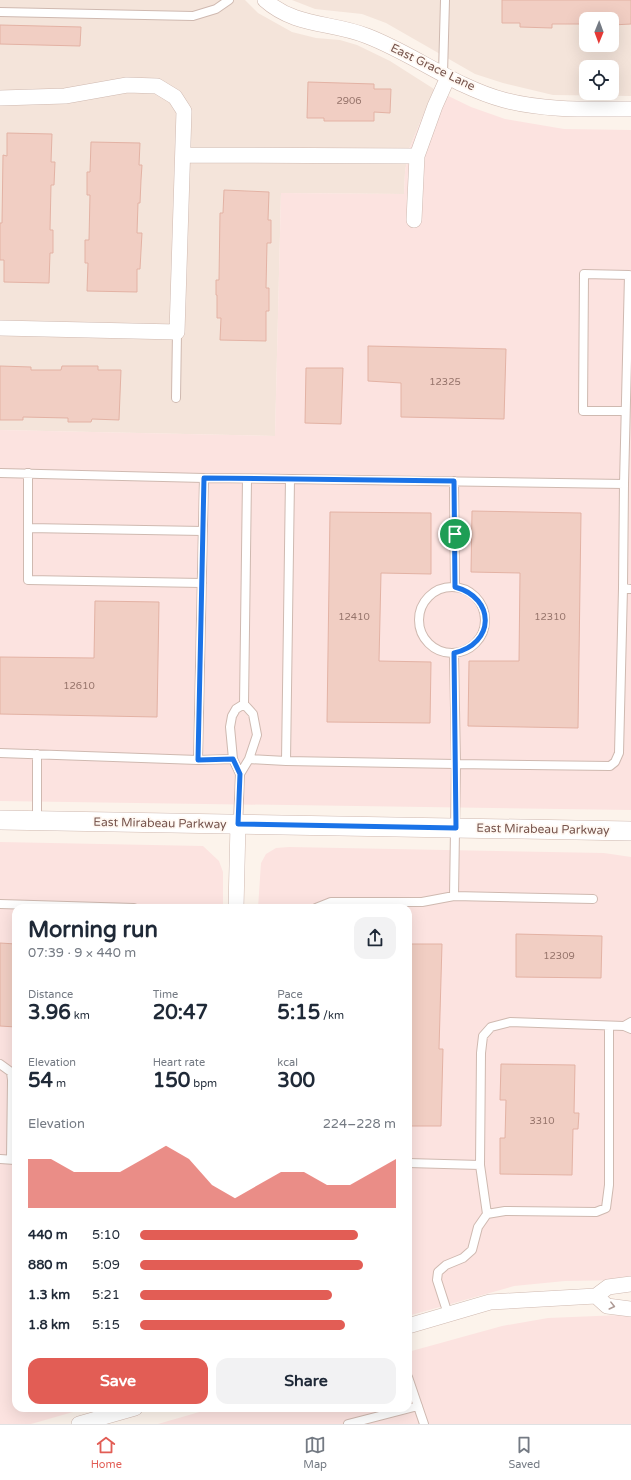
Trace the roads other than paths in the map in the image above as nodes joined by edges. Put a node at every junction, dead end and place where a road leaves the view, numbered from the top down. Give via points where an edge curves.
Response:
1 (229, 0) edge
2 (265, 0) edge
3 (445, 0) edge
4 (0, 12) edge
5 (446, 75) junction
6 (0, 98) edge
7 (631, 109) edge
8 (183, 156) junction
9 (417, 156) junction
10 (414, 220) dead end
11 (0, 328) edge
12 (177, 332) junction
13 (176, 398) dead end
14 (625, 410) junction
15 (0, 473) edge
16 (28, 473) junction
17 (204, 478) junction
18 (247, 479) junction
19 (290, 479) junction
20 (454, 481) junction
21 (624, 484) junction
22 (28, 528) junction
23 (203, 531) junction
24 (202, 583) junction
25 (455, 587) junction
26 (627, 588) edge
27 (454, 653) junction
28 (244, 704) junction
29 (0, 753) edge
30 (37, 754) junction
31 (233, 759) junction
32 (249, 759) junction
33 (198, 760) junction
34 (286, 761) junction
35 (456, 764) junction
36 (240, 774) junction
37 (0, 820) edge
38 (37, 821) junction
39 (238, 824) junction
40 (456, 828) junction
41 (631, 831) edge
42 (454, 896) junction
43 (593, 899) dead end
44 (0, 904) edge
45 (12, 904) edge
46 (236, 904) edge
47 (325, 904) edge
48 (609, 1026) junction
49 (629, 1026) edge
50 (0, 1064) edge
51 (12, 1080) edge
52 (0, 1159) edge
53 (12, 1160) edge
54 (412, 1163) edge
55 (480, 1165) junction
56 (487, 1214) junction
57 (631, 1284) edge
58 (596, 1296) junction
59 (631, 1309) edge
60 (448, 1314) junction
61 (412, 1325) edge
62 (412, 1389) edge
63 (418, 1406) junction
64 (412, 1408) edge
65 (121, 1412) edge
66 (395, 1412) edge
67 (79, 1424) edge
68 (348, 1424) edge
69 (424, 1424) edge

1 - 4 lane via 216,9 193,16
2 - 5 street, East Grace Lane via 277,11 300,20 365,35 408,54
3 - 5 lane
5 - 7 street, East Grace Lane via 503,100 542,108
5 - 9 street
6 - 8 street via 65,96 127,84 157,86 175,97 184,111
8 - 9 street
8 - 12 street
9 - 10 street
11 - 12 street
12 - 13 lane
14 - 14 lane via 629,275 584,274 583,411
14 - 21 lane
15 - 16 lane
16 - 17 lane
16 - 22 lane
17 - 18 lane
17 - 23 lane
18 - 19 lane
18 - 28 lane
19 - 20 lane
19 - 34 lane
20 - 21 lane
20 - 25 lane
21 - 26 lane
22 - 23 lane
22 - 24 lane via 28,580
23 - 24 lane
24 - 33 lane
25 - 27 lane via 475,596 482,605 485,626 474,645
25 - 27 lane via 435,592 427,599 421,608 419,619 421,629 433,647
26 - 35 lane via 619,753 615,762 606,767
27 - 35 lane
28 - 31 lane via 236,709 232,716 230,738
28 - 32 lane via 253,714 257,735
29 - 30 lane
30 - 33 lane
30 - 38 lane
31 - 33 lane
31 - 36 lane
32 - 34 lane
32 - 36 lane
34 - 35 lane
35 - 40 lane
36 - 39 lane
37 - 38 street, East Mirabeau Parkway
38 - 39 street, East Mirabeau Parkway
39 - 40 street, East Mirabeau Parkway
39 - 46 street
40 - 41 street, East Mirabeau Parkway
40 - 42 lane
42 - 43 lane
42 - 47 lane via 422,902
44 - 45 lane
48 - 49 lane
48 - 55 lane via 510,1022 491,1027 483,1036 481,1052
48 - 56 lane via 609,1185 606,1208 596,1212 505,1211
50 - 51 lane via 11,1072
52 - 53 lane
54 - 55 lane
55 - 56 lane
56 - 60 lane via 478,1227 472,1250 438,1272 437,1280
57 - 58 street via 608,1287
58 -> 59 street via 608,1306
58 - 60 street via 490,1302
60 - 61 street
62 - 63 lane
63 - 64 lane
63 - 69 lane
65 - 67 street
66 - 68 lane

